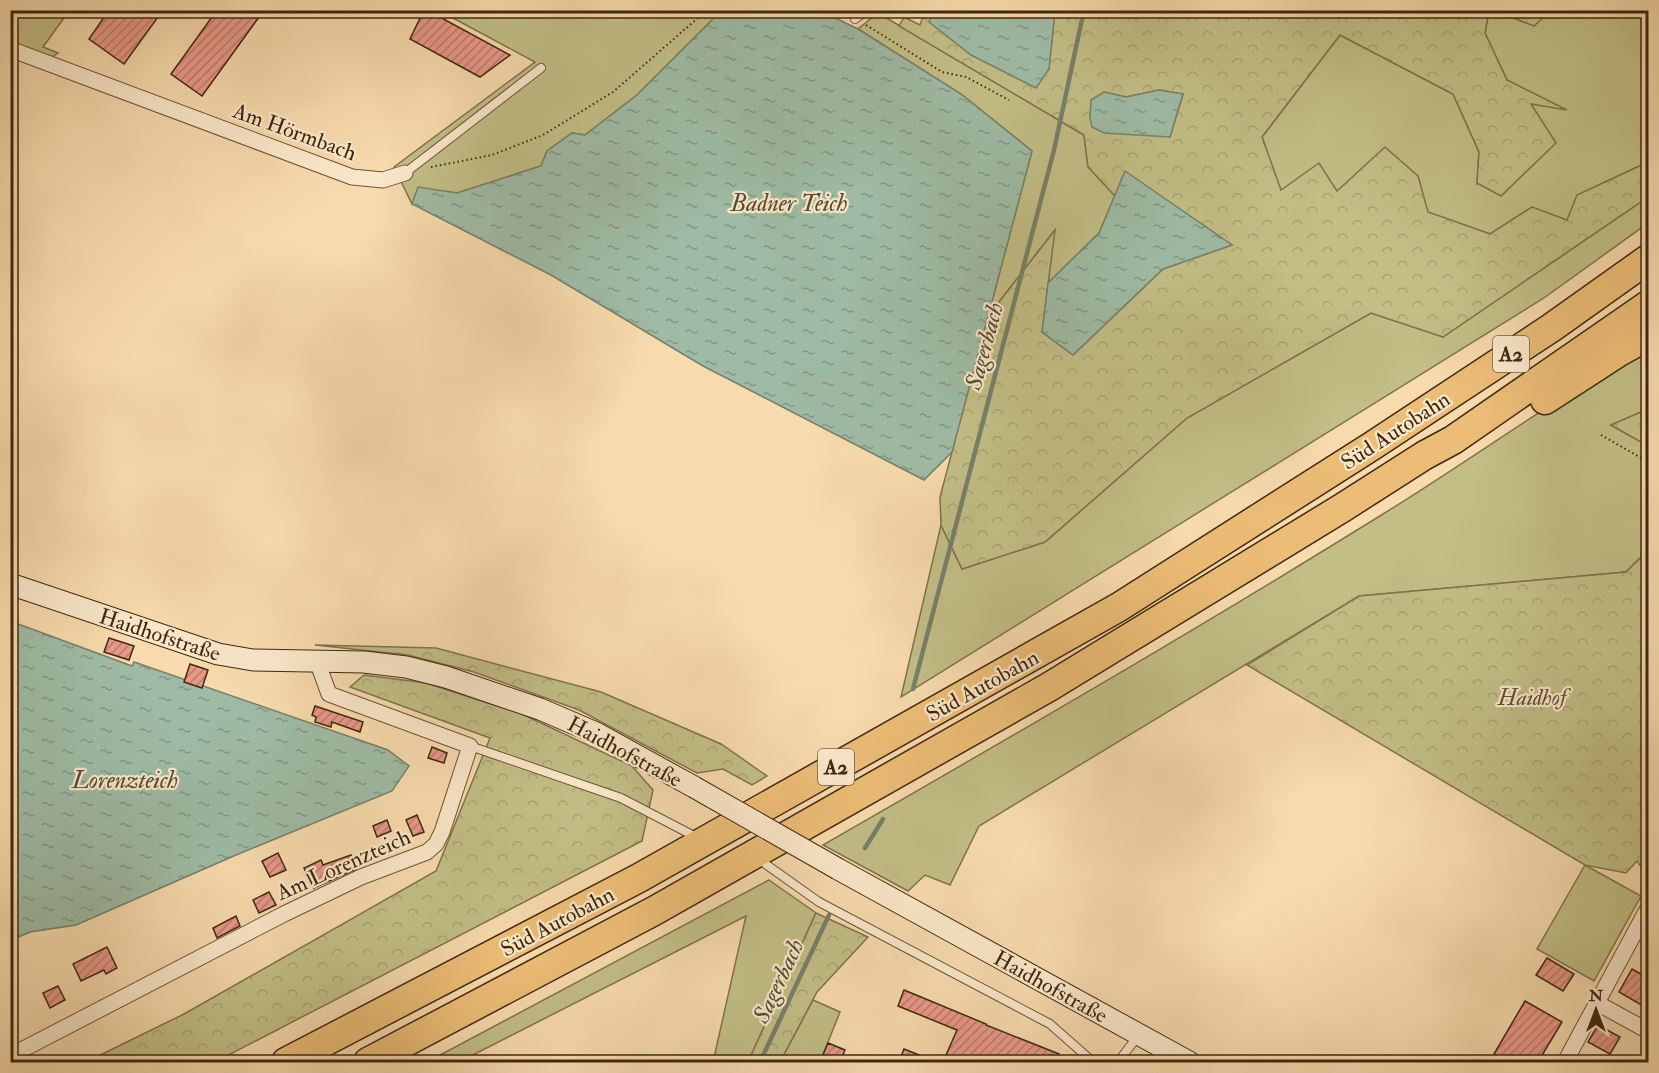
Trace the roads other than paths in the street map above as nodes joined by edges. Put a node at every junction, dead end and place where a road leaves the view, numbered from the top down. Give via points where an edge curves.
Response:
1 (868, 10) edge
2 (855, 19) road end
3 (10, 50) edge
4 (542, 68) dead end
5 (405, 173) joint
6 (1648, 259) edge
7 (1648, 305) edge
8 (1648, 336) edge
9 (1453, 440) junction
10 (10, 584) edge
11 (317, 661) junction
12 (470, 746) junction
13 (704, 841) junction
14 (754, 856) junction
15 (1648, 908) edge
16 (1597, 1003) junction
17 (1648, 1031) edge
18 (1139, 1035) junction
19 (10, 1056) edge
20 (286, 1062) edge
21 (368, 1062) edge
22 (1093, 1062) edge
23 (1118, 1062) edge
24 (1188, 1062) edge
25 (1565, 1062) edge

1 - 2 lane
3 - 5 street, Am Hörmbach via 352,177 382,180
4 - 5 lane, Am Hörmbach
6 - 13 highway, Süd Autobahn / A2 via 1372,446 1119,607
7 - 9 highway, Süd Autobahn / A2
8 - 9 highway via 1517,418
9 - 14 highway, Süd Autobahn / A2 via 1049,687
10 - 11 street, Haidhofstraße via 218,654 253,660
11 - 12 street via 329,694
11 - 18 street, Haidhofstraße, bridge via 406,667 540,709 596,733
12 - 13 lane via 621,798
12 - 19 street, Am Lorenzteich via 441,832 427,852 361,877
13 - 20 highway, Süd Autobahn / A2
14 - 21 highway, Süd Autobahn / A2
14 - 22 lane via 819,902 1050,1024
15 - 16 street
16 - 17 street
16 - 25 street
18 - 23 lane
18 - 24 street, Haidhofstraße

